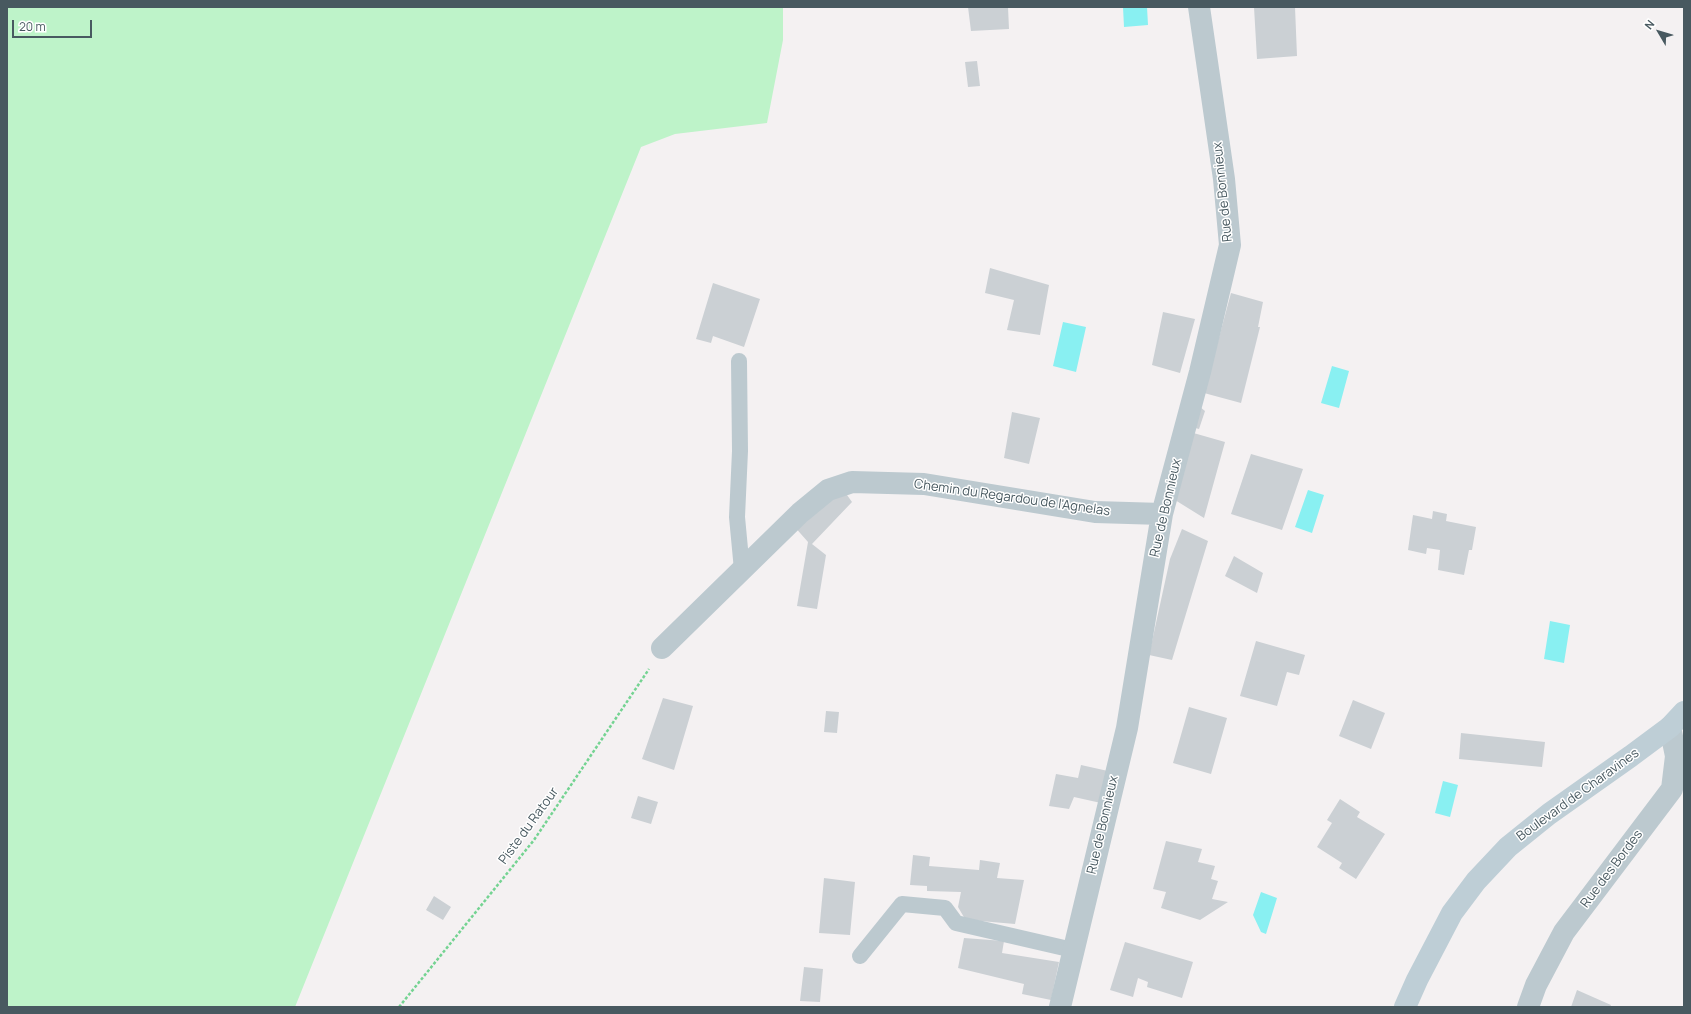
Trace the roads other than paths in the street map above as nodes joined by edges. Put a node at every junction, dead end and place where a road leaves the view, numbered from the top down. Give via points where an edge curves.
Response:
1 (1199, 7) edge
2 (739, 361) dead end
3 (1162, 514) junction
4 (742, 570) junction
5 (662, 648) road end
6 (1677, 720) edge
7 (1073, 950) junction
8 (860, 956) dead end
9 (1060, 1007) edge
10 (1405, 1007) edge
11 (1528, 1007) edge

1 - 3 street, Rue de Bonnieux via 1224,179 1230,245 1200,372
2 - 4 lane via 740,451 737,517
3 - 4 street, Chemin du Regardou de l'Agnelas via 1095,512 924,484 852,482 828,490 800,513
3 - 7 street, Rue de Bonnieux via 1127,728
4 - 5 street, Chemin du Regardou de l'Agnelas
6 - 10 main road, Boulevard de Charavines via 1508,847 1476,881 1452,913 1416,980
6 - 11 street, Rue des Bordes via 1672,790 1564,932 1536,985
7 - 8 lane via 956,923 945,908 902,904
7 - 9 street, Rue de Bonnieux

